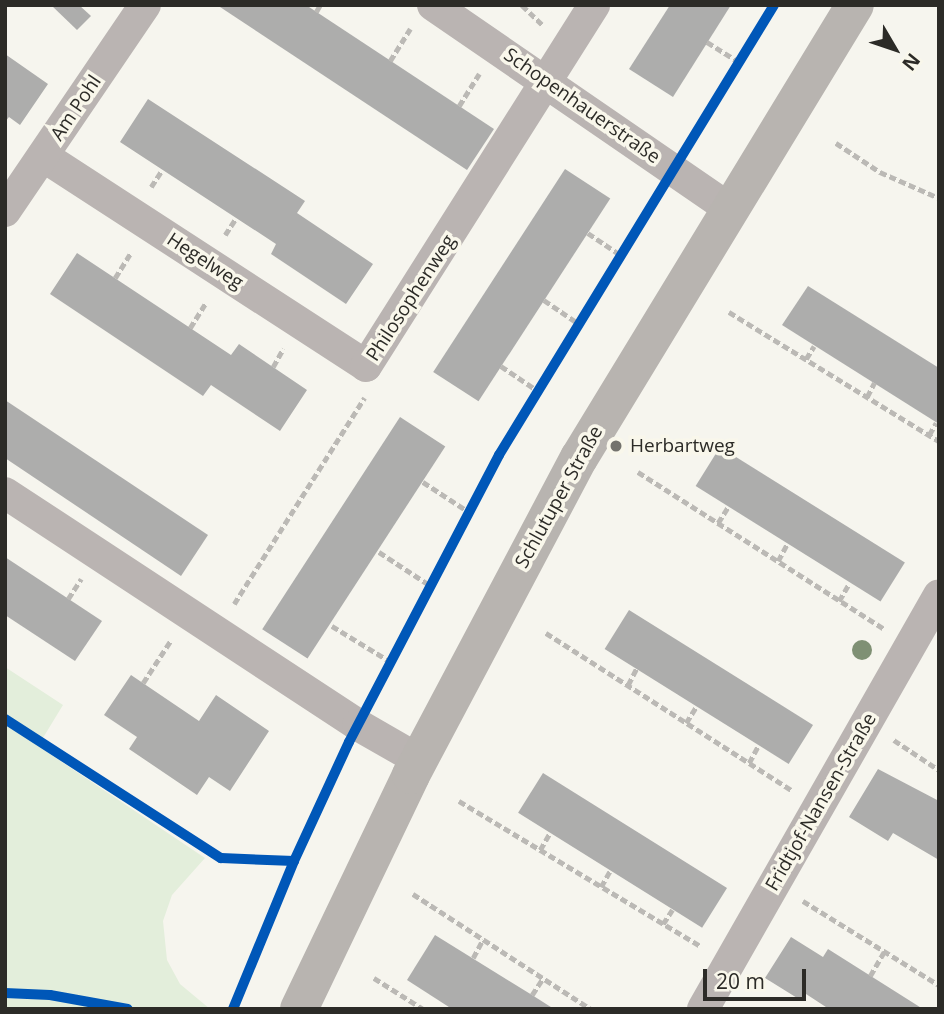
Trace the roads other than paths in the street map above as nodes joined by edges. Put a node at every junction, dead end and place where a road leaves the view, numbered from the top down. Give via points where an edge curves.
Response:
1 (145, 5) edge
2 (594, 5) edge
3 (855, 5) edge
4 (425, 11) edge
5 (548, 80) junction
6 (43, 156) junction
7 (730, 209) junction
8 (5, 211) edge
9 (366, 366) joint
10 (5, 493) edge
11 (939, 596) edge
12 (419, 760) junction
13 (299, 1009) edge
14 (703, 1009) edge

1 - 6 street, Am Pohl
2 - 5 street, Philosophenweg
3 - 7 main road, Schlutuper Straße
4 - 5 street, Schopenhauerstraße
5 - 7 street, Schopenhauerstraße
5 - 9 street, Philosophenweg
6 - 8 street, Am Pohl
6 - 9 street, Hegelweg
7 - 12 main road, Schlutuper Straße via 579,458
10 - 12 street via 358,725
11 - 14 street, Fridtjof-Nansen-Straße
12 - 13 main road, Schlutuper Straße

